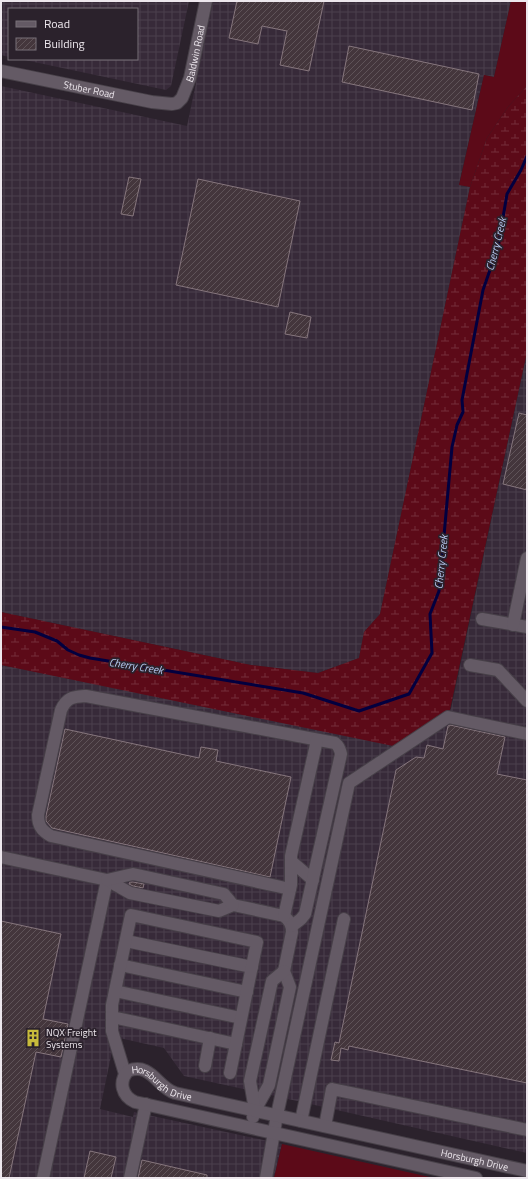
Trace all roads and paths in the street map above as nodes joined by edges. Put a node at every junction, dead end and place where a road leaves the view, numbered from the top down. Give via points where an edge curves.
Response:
1 (206, 1) edge
2 (1, 70) edge
3 (177, 103) joint
4 (527, 558) edge
5 (482, 619) dead end
6 (513, 624) junction
7 (527, 627) edge
8 (470, 665) dead end
9 (527, 701) edge
10 (527, 734) edge
11 (317, 740) junction
12 (1, 857) edge
13 (291, 861) junction
14 (107, 880) junction
15 (313, 880) junction
16 (290, 889) junction
17 (233, 905) junction
18 (344, 919) dead end
19 (288, 921) junction
20 (126, 941) junction
21 (120, 965) junction
22 (252, 967) junction
23 (284, 971) junction
24 (115, 991) junction
25 (246, 992) junction
26 (112, 1016) junction
27 (241, 1018) junction
28 (264, 1019) junction
29 (283, 1023) junction
30 (210, 1038) junction
31 (236, 1044) junction
32 (205, 1066) dead end
33 (230, 1073) dead end
34 (126, 1074) junction
35 (146, 1104) junction
36 (255, 1110) junction
37 (277, 1115) junction
38 (301, 1121) junction
39 (325, 1126) junction
40 (251, 1128) junction
41 (527, 1130) edge
42 (275, 1133) junction
43 (527, 1171) edge
44 (43, 1178) edge
45 (130, 1178) edge
46 (266, 1178) edge
47 (476, 1178) edge

1 - 3 street, Baldwin Road via 190,78 186,92
2 - 3 street, Stuber Road via 152,102
4 - 6 street
5 - 6 street
6 - 7 street
8 - 9 street via 498,670
10 - 37 street via 448,718 349,783
11 - 13 street
11 - 15 street via 335,743 341,754
11 - 16 street via 86,696 77,697 64,703 38,815 43,832 51,836
12 - 14 street
13 - 15 street
13 - 16 street
14 - 17 street via 130,893 219,911
14 - 17 street via 133,874 224,894
14 - 44 street
15 - 19 street via 302,919
16 - 19 street
17 - 19 street
18 - 38 street
19 - 23 street via 292,932
20 - 21 street
20 - 22 street
20 - 22 street via 132,915 257,942
21 - 24 street
21 - 25 street
22 - 25 street
23 - 28 street via 272,981
23 - 29 street via 290,987
24 - 26 street
24 - 27 street
25 - 27 street
26 - 30 street
26 - 34 street via 112,1031
27 - 31 street
28 - 29 street
28 - 36 street via 250,1081
29 - 36 street via 269,1085
30 - 31 street
30 - 32 street
31 - 33 street
34 - 35 street, Horsburgh Drive via 123,1078 124,1092 131,1100
34 - 36 street, Horsburgh Drive via 136,1069 145,1071 172,1092
35 - 40 street, Horsburgh Drive
35 - 45 street
36 - 37 street, Horsburgh Drive
36 - 40 street
37 - 38 street, Horsburgh Drive
37 - 42 street
38 - 39 street, Horsburgh Drive
39 - 41 street via 332,1090
39 - 43 street, Horsburgh Drive
40 - 42 street, Horsburgh Drive
42 - 46 street
42 - 47 street, Horsburgh Drive

